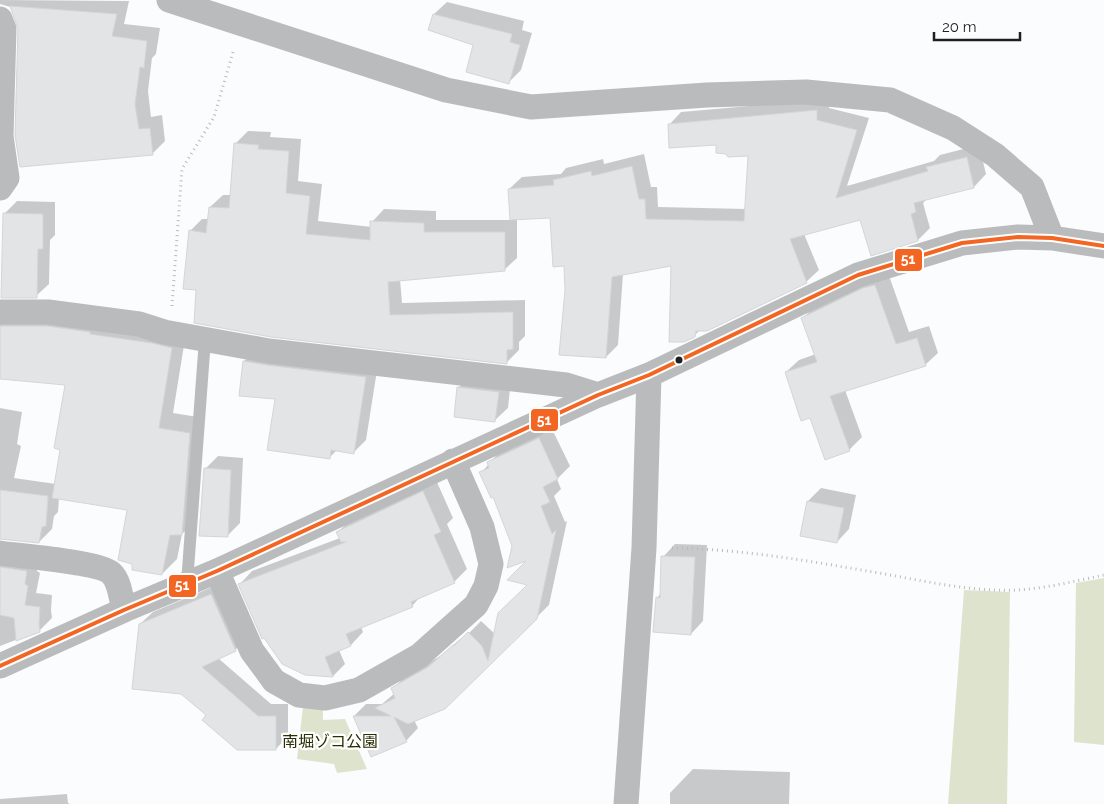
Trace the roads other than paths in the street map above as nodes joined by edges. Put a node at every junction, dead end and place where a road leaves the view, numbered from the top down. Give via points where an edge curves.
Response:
1 (169, 0) edge
2 (0, 19) edge
3 (0, 188) edge
4 (1052, 238) junction
5 (1104, 246) edge
6 (0, 312) edge
7 (205, 339) junction
8 (649, 375) junction
9 (598, 395) junction
10 (453, 461) junction
11 (0, 553) edge
12 (217, 571) junction
13 (187, 583) junction
14 (124, 610) junction
15 (0, 666) edge
16 (626, 804) edge

1 - 4 street via 446,90 531,107 806,92 890,100 952,128 995,155 1032,187
2 - 3 street via 4,29 1,136 7,178
4 - 5 street
4 - 8 street via 1018,237 962,243 858,275
6 - 7 street via 48,312 139,324
7 - 9 street via 298,354 566,385
7 - 13 lane
8 - 9 street
8 - 16 street via 644,548
9 - 10 street
10 - 12 street
10 - 12 street via 482,527 491,564 486,586 476,605 419,656 359,690 325,698 299,696 274,680 252,651
11 - 14 street via 98,567 111,573
12 - 13 street
13 - 14 street
14 - 15 street

